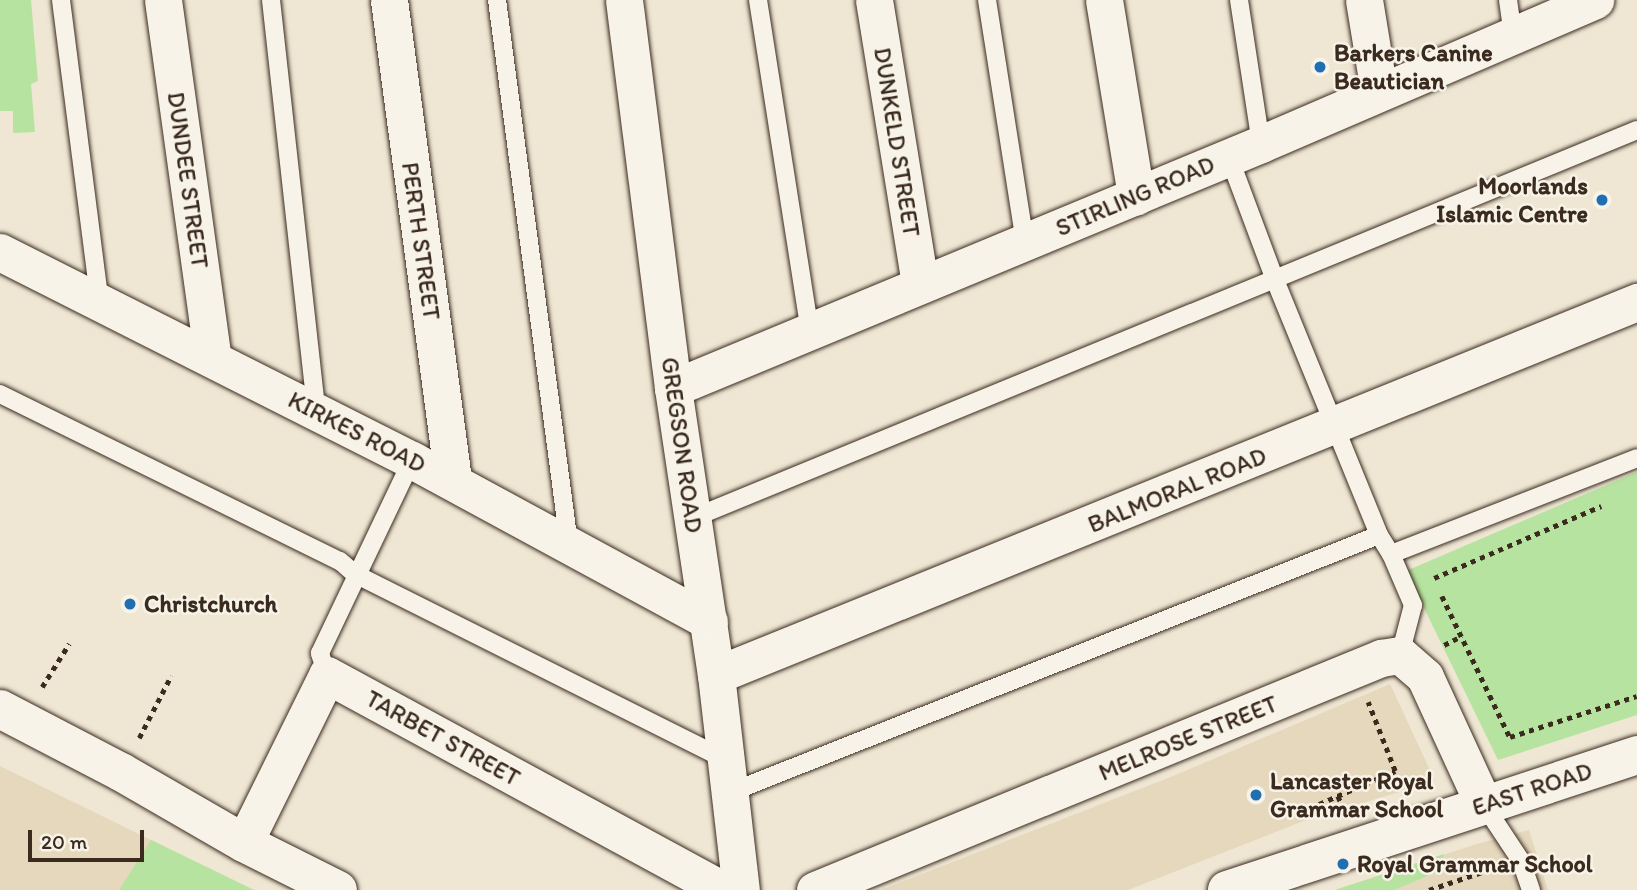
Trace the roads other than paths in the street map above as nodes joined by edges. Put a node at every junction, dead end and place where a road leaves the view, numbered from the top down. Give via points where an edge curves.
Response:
1 (61, 0) edge
2 (163, 0) edge
3 (271, 0) edge
4 (389, 0) edge
5 (497, 0) edge
6 (624, 0) edge
7 (758, 0) edge
8 (874, 0) edge
9 (987, 0) edge
10 (1104, 0) edge
11 (1239, 0) edge
12 (1364, 0) edge
13 (1595, 0) edge
14 (1510, 17) edge
15 (1379, 92) junction
16 (1637, 130) edge
17 (1245, 150) junction
18 (1136, 196) junction
19 (1025, 242) junction
20 (0, 251) edge
21 (1275, 280) junction
22 (920, 284) junction
23 (1637, 302) edge
24 (100, 303) junction
25 (810, 331) junction
26 (213, 359) junction
27 (673, 388) junction
28 (0, 394) edge
29 (316, 410) junction
30 (1334, 426) junction
31 (1637, 458) edge
32 (412, 460) junction
33 (453, 481) junction
34 (692, 518) junction
35 (1378, 535) junction
36 (570, 547) junction
37 (1391, 554) junction
38 (355, 574) junction
39 (709, 621) junction
40 (1400, 656) junction
41 (327, 675) junction
42 (716, 675) junction
43 (0, 709) edge
44 (1637, 755) edge
45 (727, 776) junction
46 (1484, 805) junction
47 (244, 843) junction
48 (1242, 887) edge
49 (338, 890) edge
50 (723, 890) edge
51 (741, 890) edge
52 (815, 890) edge
53 (1531, 890) edge

1 - 24 lane
2 - 26 street, DUNDEE STREET
3 - 29 lane
4 - 33 street, PERTH STREET
5 - 36 lane
6 - 27 street, GREGSON ROAD
7 - 25 lane
8 - 22 street, DUNKELD STREET
9 - 19 lane
10 - 18 street
11 - 17 lane
12 - 15 street
13 - 14 street, STIRLING ROAD
14 - 15 street, STIRLING ROAD
15 - 17 street, STIRLING ROAD
16 - 21 lane
17 - 18 street, STIRLING ROAD
17 - 21 lane
18 - 19 street, STIRLING ROAD
19 - 22 street, STIRLING ROAD
20 - 24 street, KIRKES ROAD
21 - 30 lane
21 - 34 lane
22 - 25 street, STIRLING ROAD
23 - 30 street, BALMORAL ROAD
24 - 26 street, KIRKES ROAD
25 - 27 street, STIRLING ROAD
26 - 29 street, KIRKES ROAD
27 - 34 street, GREGSON ROAD
28 - 38 lane via 340,561
29 - 32 street, KIRKES ROAD
30 - 35 lane
30 - 42 street, BALMORAL ROAD
31 - 37 lane
32 - 33 street, KIRKES ROAD
32 - 38 lane
33 - 36 street, KIRKES ROAD
34 - 39 street, GREGSON ROAD
35 - 37 lane
35 - 45 lane
36 - 39 street, KIRKES ROAD
37 - 40 lane via 1413,605
38 - 41 lane via 320,653
38 - 45 lane
39 - 42 street, GREGSON ROAD
40 - 46 street via 1425,677
40 - 52 street, MELROSE STREET via 1381,658
41 - 47 street
41 - 50 street, TARBET STREET
42 - 45 street, GREGSON ROAD
43 - 47 street
44 - 46 street, EAST ROAD
45 - 51 street, GREGSON ROAD
46 - 48 street, EAST ROAD
46 - 53 lane via 1521,861
47 - 49 street

